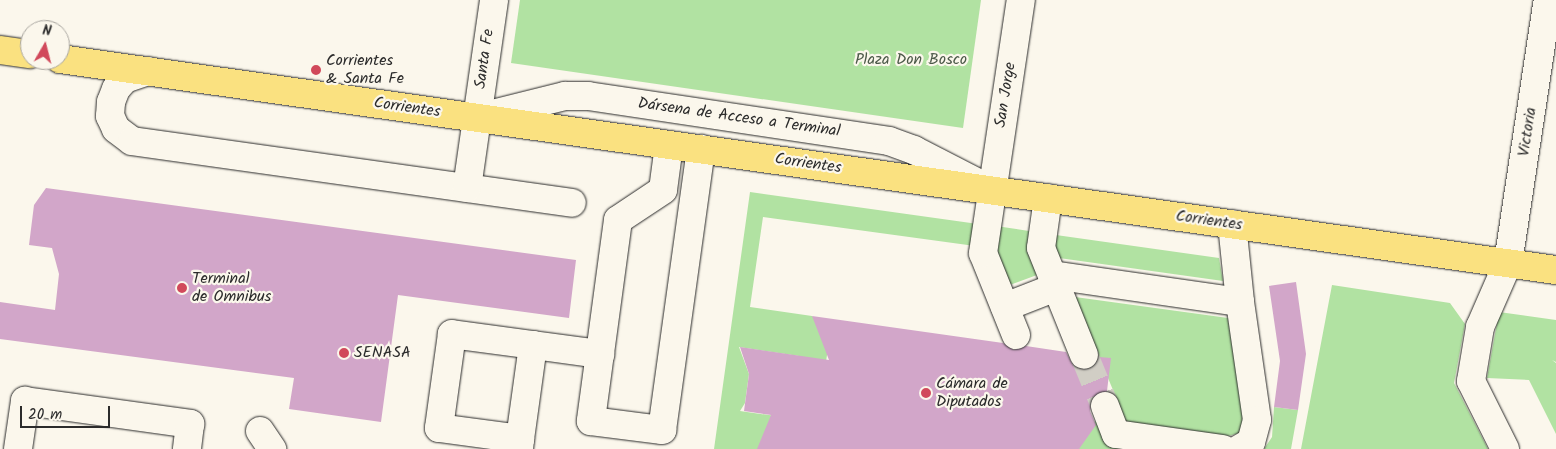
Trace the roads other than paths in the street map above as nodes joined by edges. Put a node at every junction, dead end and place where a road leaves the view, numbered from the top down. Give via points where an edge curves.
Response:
1 (494, 0) edge
2 (1021, 0) edge
3 (1548, 0) edge
4 (0, 50) edge
5 (20, 53) edge
6 (70, 60) edge
7 (148, 71) junction
8 (476, 118) junction
9 (670, 145) junction
10 (701, 149) junction
11 (466, 188) junction
12 (992, 190) junction
13 (1048, 198) junction
14 (572, 203) dead end
15 (1232, 224) junction
16 (1508, 263) junction
17 (1556, 270) edge
18 (1054, 281) junction
19 (1240, 302) junction
20 (1005, 307) junction
21 (1016, 335) dead end
22 (533, 345) junction
23 (600, 354) junction
24 (1084, 355) tunnel mouth
25 (1105, 406) tunnel mouth
26 (520, 444) edge
27 (18, 449) edge
28 (187, 449) edge
29 (1223, 449) edge
30 (1240, 449) edge
31 (1505, 449) edge

1 - 8 street, Santa Fe
2 - 12 street, San Jorge
3 - 16 street, Victoria
4 - 5 main road
6 - 7 main road, Corrientes
7 - 8 main road, Corrientes
7 - 11 street via 125,79 111,102 110,116 116,128 132,141
8 - 9 main road, Corrientes
8 - 11 street, Santa Fe
8 - 12 street, Dársena de Acceso a Terminal via 565,96 598,97 889,141 914,150
9 - 10 main road, Corrientes
9 - 23 street via 663,190 618,220
10 - 12 main road, Corrientes
10 - 23 street via 662,430 591,421
11 - 14 street
12 - 13 main road, Corrientes
12 - 20 street, San Jorge via 983,254
13 - 15 main road, Corrientes
13 - 18 street via 1041,248
15 - 16 main road, Corrientes
15 - 19 street
16 - 17 main road, Corrientes
16 - 31 street, Victoria via 1480,327 1471,381
18 - 19 street
18 - 20 street
18 - 24 street
19 - 30 street via 1258,420 1251,442
20 - 21 street, San Jorge
22 - 23 street
22 - 26 street
22 - 26 street via 452,334 439,428
25 - 29 street via 1116,434
27 - 28 street via 25,401 190,424

